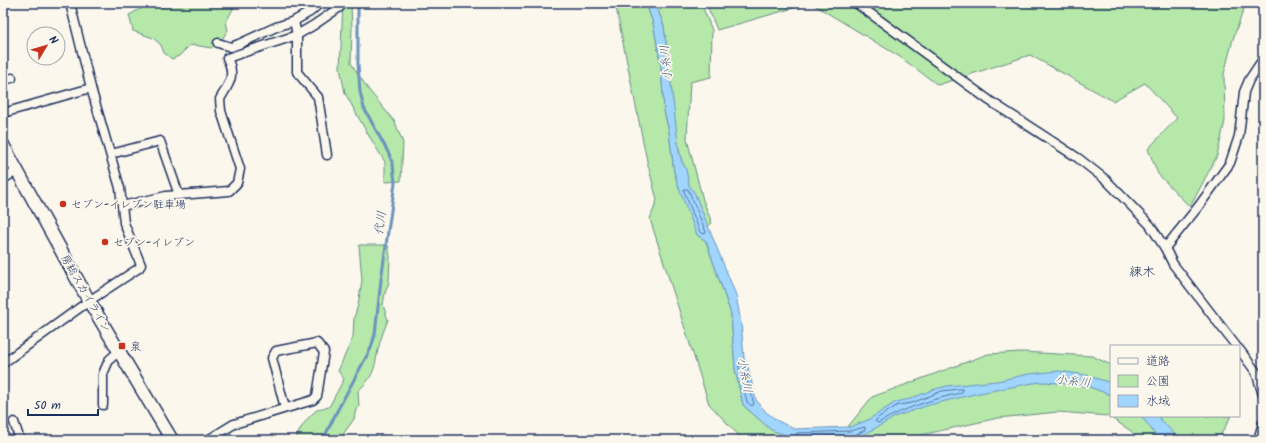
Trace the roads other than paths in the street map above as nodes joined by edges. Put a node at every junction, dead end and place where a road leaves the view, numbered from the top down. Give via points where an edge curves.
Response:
1 (70, 3) edge
2 (856, 3) edge
3 (319, 4) edge
4 (340, 7) dead end
5 (294, 21) junction
6 (297, 34) junction
7 (218, 43) dead end
8 (1263, 59) edge
9 (12, 78) dead end
10 (3, 80) edge
11 (91, 88) junction
12 (3, 112) edge
13 (3, 145) edge
14 (111, 154) junction
15 (327, 156) dead end
16 (17, 171) junction
17 (3, 179) edge
18 (179, 195) junction
19 (122, 206) junction
20 (1165, 248) junction
21 (89, 301) junction
22 (1235, 345) edge
23 (1240, 350) edge
24 (119, 351) junction
25 (3, 364) edge
26 (1263, 367) edge
27 (1256, 372) junction
28 (1263, 395) edge
29 (103, 405) dead end
30 (285, 408) junction
31 (14, 422) dead end
32 (1263, 423) edge
33 (20, 440) edge
34 (172, 440) edge
35 (208, 440) edge
36 (1258, 440) edge

1 - 11 street
2 - 20 street via 996,105 1078,158 1106,180 1150,226
3 - 5 street
4 - 6 street
5 - 6 street
5 - 7 street via 230,47
6 - 15 street via 297,72 318,97
6 - 18 street via 227,58 231,79 220,99 221,111 240,170 237,183 229,191
8 - 20 street via 1248,80 1244,92 1239,136 1230,163
9 - 10 street
11 - 12 street
11 - 14 street
13 - 16 street, 房総スカイライン
14 - 18 street via 160,141
14 - 19 street
16 - 17 street
16 - 21 street, 房総スカイライン
18 - 19 street
19 - 21 street via 124,223 141,266
20 - 22 street via 1173,264
21 - 24 street, 房総スカイライン
21 - 25 street
23 - 27 street
24 - 29 street via 109,360 103,374
24 - 34 street, 房総スカイライン
26 - 27 street
27 - 28 street
30 - 30 street via 313,400 317,396 324,352 317,343 276,351 272,358
30 - 35 street via 234,424
31 - 33 street
32 - 36 street

